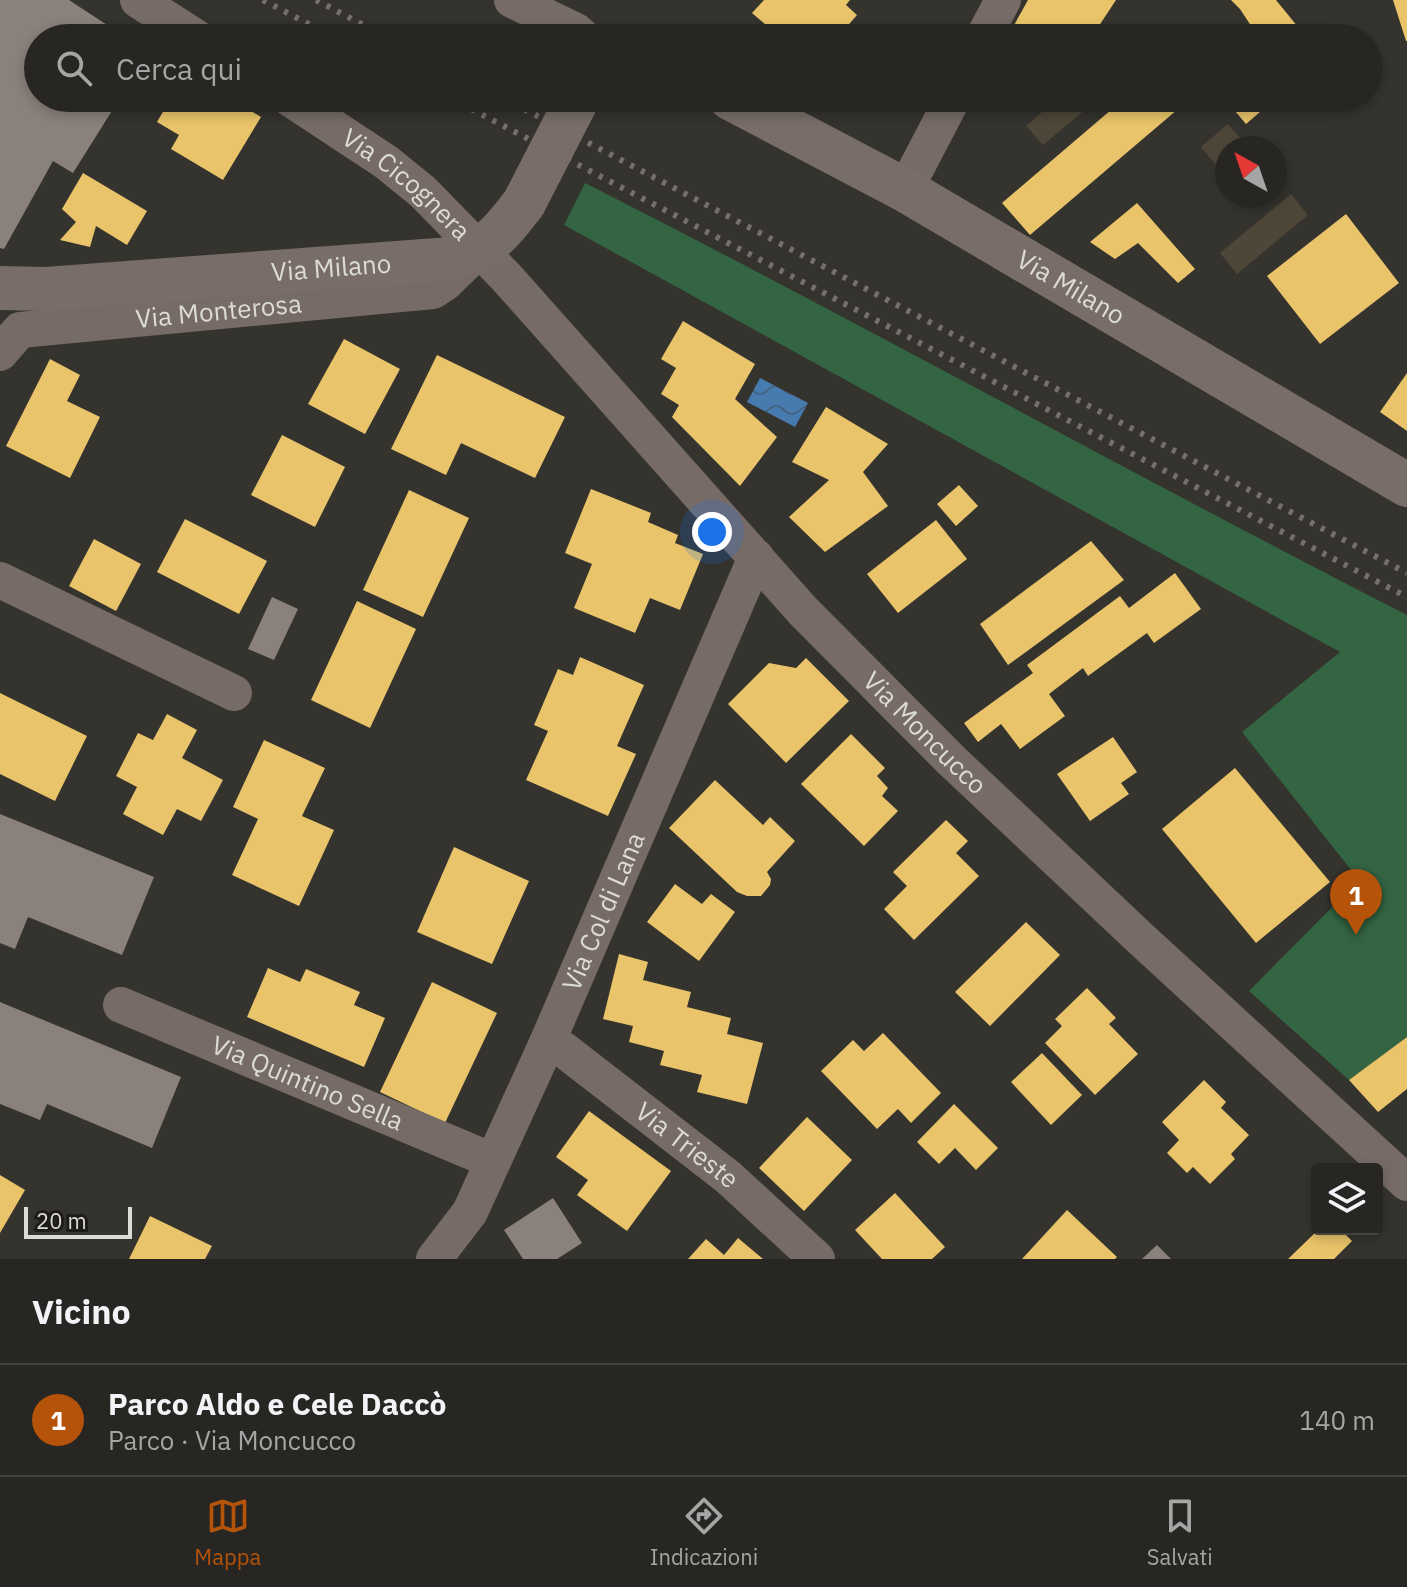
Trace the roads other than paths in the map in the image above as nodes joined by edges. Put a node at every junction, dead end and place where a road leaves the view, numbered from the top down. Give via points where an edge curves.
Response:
1 (138, 0) edge
2 (512, 0) edge
3 (1003, 0) edge
4 (175, 24) edge
5 (562, 24) edge
6 (990, 24) edge
7 (310, 112) edge
8 (571, 112) edge
9 (757, 112) edge
10 (946, 112) edge
11 (905, 190) junction
12 (478, 251) junction
13 (0, 288) edge
14 (0, 353) edge
15 (1407, 485) edge
16 (756, 557) junction
17 (0, 580) edge
18 (234, 693) dead end
19 (121, 1005) dead end
20 (547, 1043) junction
21 (493, 1161) junction
22 (1407, 1183) edge
23 (434, 1259) edge
24 (817, 1259) edge

1 - 4 street
2 - 5 street
3 - 6 street
7 - 12 street, Via Cicognera via 423,192
8 - 12 street, Via Milano, bridge via 524,203
9 - 11 street, Via Milano
10 - 11 street
11 - 15 street, Via Milano
12 - 13 street, Via Milano via 427,262
12 - 14 street, Via Monterosa via 433,291 20,330
12 - 16 street, Via Moncucco
16 - 20 street, Via Col di Lana
16 - 22 street, Via Moncucco via 951,760
17 - 18 street
19 - 21 street, Via Quintino Sella
20 - 21 street, Via Col di Lana
20 - 24 street, Via Trieste via 564,1050 728,1177
21 - 23 street, Via Col di Lana via 470,1212

